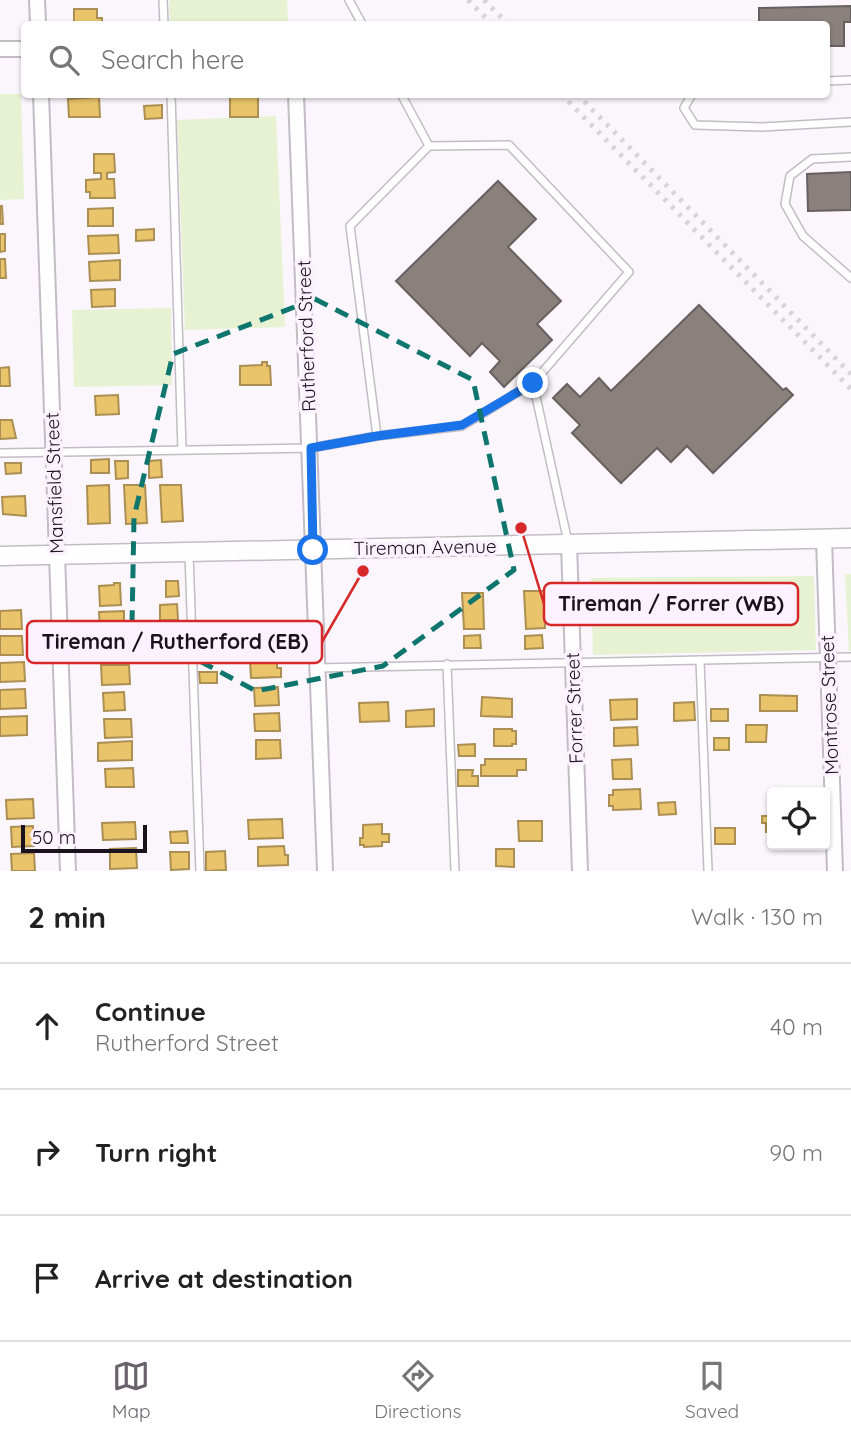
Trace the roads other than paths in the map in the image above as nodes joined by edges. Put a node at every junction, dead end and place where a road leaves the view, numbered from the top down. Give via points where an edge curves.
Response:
1 (37, 0) edge
2 (163, 0) edge
3 (349, 0) edge
4 (38, 21) edge
5 (164, 21) edge
6 (360, 21) edge
7 (0, 49) edge
8 (21, 49) edge
9 (851, 80) edge
10 (830, 81) edge
11 (41, 98) edge
12 (171, 98) edge
13 (296, 98) edge
14 (403, 98) edge
15 (690, 98) edge
16 (851, 122) edge
17 (429, 146) junction
18 (851, 157) edge
19 (851, 278) edge
20 (533, 383) junction
21 (377, 436) junction
22 (311, 448) junction
23 (182, 450) junction
24 (53, 452) junction
25 (0, 453) edge
26 (851, 538) edge
27 (824, 539) junction
28 (569, 544) junction
29 (313, 550) junction
30 (189, 552) junction
31 (57, 555) junction
32 (0, 556) edge
33 (828, 657) junction
34 (851, 657) edge
35 (700, 660) junction
36 (573, 663) junction
37 (447, 664) junction
38 (316, 668) junction
39 (68, 871) edge
40 (200, 871) edge
41 (325, 871) edge
42 (455, 871) edge
43 (580, 871) edge
44 (708, 871) edge
45 (835, 871) edge

1 - 4 street
2 - 5 lane
3 - 6 lane
7 - 8 street
9 - 10 lane
11 - 24 street, Mansfield Street
12 - 23 lane
13 - 22 street, Rutherford Street
14 - 17 lane
15 - 16 lane via 684,108 695,125
17 - 20 lane via 509,145 629,272
17 - 21 lane via 350,226
18 - 19 lane via 812,159 790,176 785,204 803,236
20 - 21 lane via 462,425
20 - 28 lane
21 - 22 lane
22 - 23 lane
22 - 29 street, Rutherford Street
23 - 24 lane
24 - 25 lane
24 - 31 street, Mansfield Street
26 - 27 street, Tireman Avenue
27 - 28 street, Tireman Avenue
27 - 33 street, Montrose Street
28 - 29 street, Tireman Avenue
28 - 36 street, Forrer Street
29 - 30 street, Tireman Avenue
29 - 38 street, Rutherford Street
30 - 31 street, Tireman Avenue
30 - 40 lane
31 - 32 street, Tireman Avenue
31 - 39 street, Mansfield Street
33 - 34 lane
33 - 35 lane
33 - 45 street, Montrose Street
35 - 36 lane
35 - 44 lane
36 - 37 lane
36 - 43 street, Forrer Street
37 - 38 lane
37 - 42 lane
38 - 41 street, Rutherford Street

